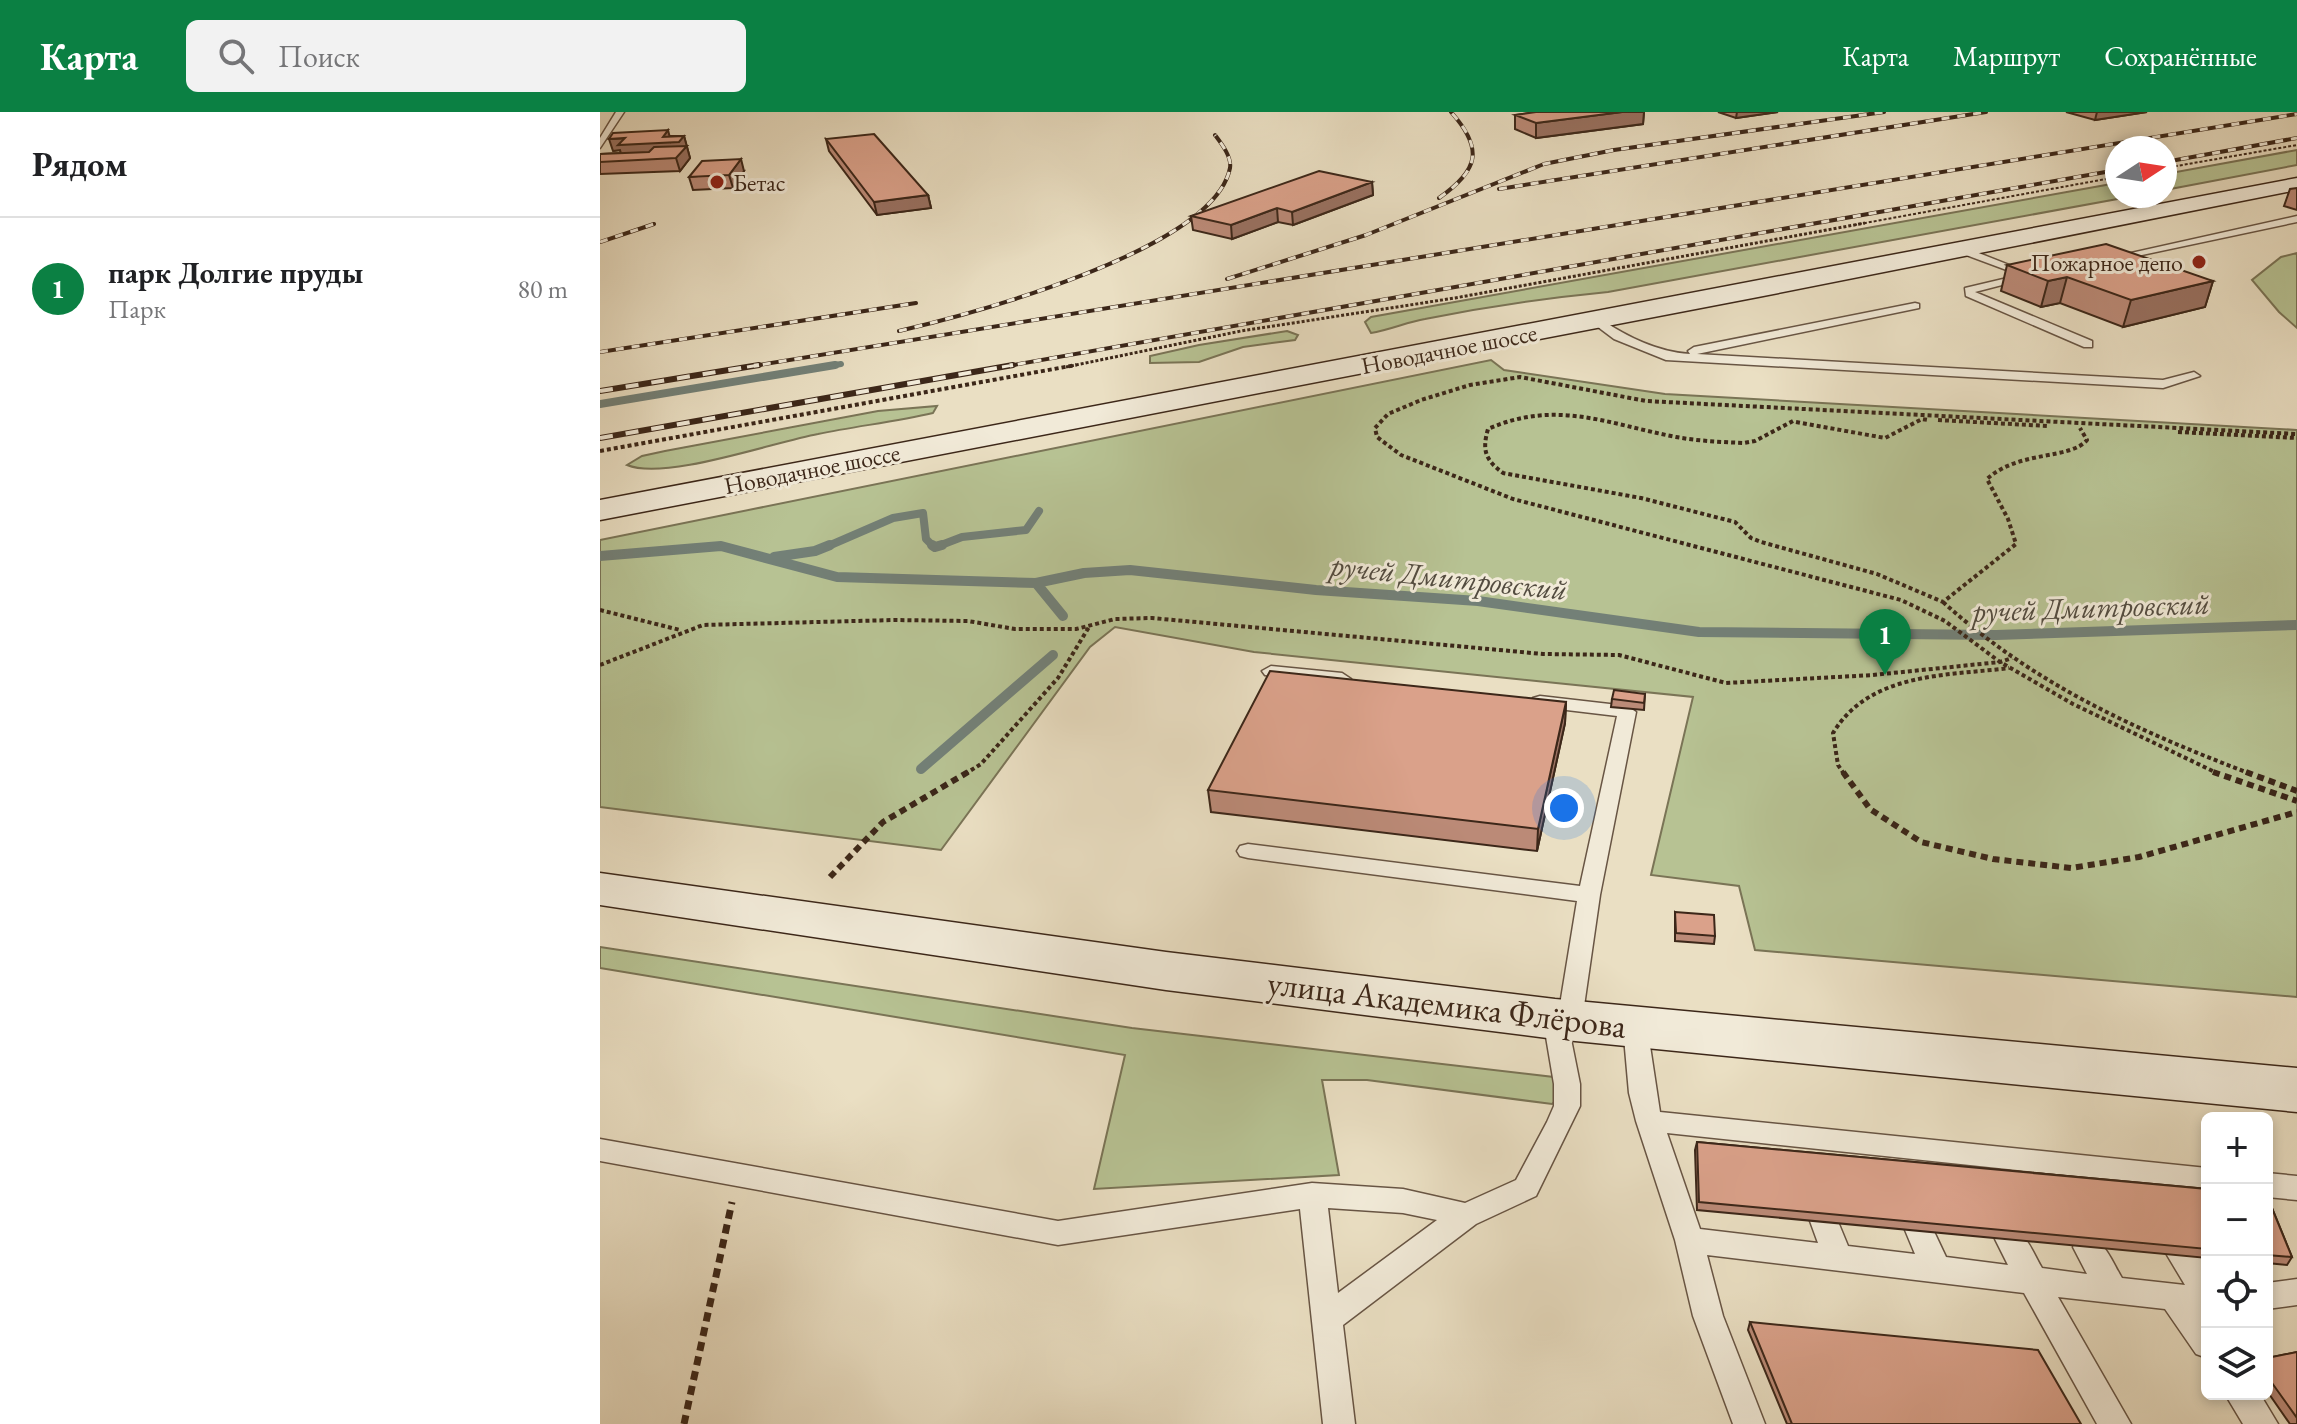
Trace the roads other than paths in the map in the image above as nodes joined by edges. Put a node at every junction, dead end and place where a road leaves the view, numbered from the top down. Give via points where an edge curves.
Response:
1 (620, 112) edge
2 (600, 145) edge
3 (2297, 184) edge
4 (2269, 190) junction
5 (2297, 198) edge
6 (2297, 219) edge
7 (1962, 250) junction
8 (2094, 262) edge
9 (2048, 273) edge
10 (2032, 276) junction
11 (1915, 306) dead end
12 (1596, 321) junction
13 (2088, 344) dead end
14 (1666, 356) junction
15 (2194, 376) dead end
16 (600, 510) edge
17 (1271, 671) edge
18 (1364, 682) edge
19 (1518, 700) edge
20 (1248, 851) dead end
21 (600, 889) edge
22 (1589, 895) junction
23 (1562, 1019) junction
24 (1635, 1026) junction
25 (2297, 1090) edge
26 (1649, 1121) junction
27 (600, 1150) edge
28 (2201, 1179) edge
29 (2273, 1186) edge
30 (2297, 1188) edge
31 (1312, 1195) junction
32 (1466, 1215) junction
33 (1824, 1221) edge
34 (1919, 1230) edge
35 (2009, 1239) edge
36 (1689, 1240) junction
37 (2087, 1247) edge
38 (2182, 1255) edge
39 (1838, 1256) junction
40 (1937, 1269) junction
41 (2031, 1281) junction
42 (2201, 1285) edge
43 (2114, 1291) junction
44 (2297, 1292) edge
45 (2273, 1295) edge
46 (2174, 1298) junction
47 (2201, 1300) edge
48 (1326, 1320) junction
49 (2201, 1336) edge
50 (2245, 1400) edge
51 (1339, 1424) edge
52 (1749, 1424) edge
53 (2115, 1424) edge
54 (2262, 1424) edge

1 - 2 lane
3 - 4 street, Новодачное шоссе
4 - 5 lane
4 - 7 street, Новодачное шоссе
6 - 8 lane
7 - 10 lane
7 - 12 street, Новодачное шоссе
9 - 10 lane
10 - 13 lane via 1975,288 1970,294
11 - 14 lane
12 - 14 lane
12 - 16 street, Новодачное шоссе
14 - 15 lane via 2163,384
17 - 18 lane
19 - 22 lane via 1627,712
20 - 22 lane
21 - 23 street, улица Академика Флёрова via 1166,971
22 - 23 lane
23 - 24 street, улица Академика Флёрова
23 - 32 lane via 1567,1106 1560,1123 1526,1188
24 - 25 street, улица Академика Флёрова
24 - 26 lane
26 - 28 lane via 1792,1147 2134,1180
26 - 36 lane
27 - 31 lane via 1058,1233
29 - 30 lane
31 - 32 lane via 1403,1201
31 - 48 lane
32 - 48 lane
33 - 39 lane
34 - 40 lane
35 - 41 lane
36 - 39 lane
36 - 52 lane via 1708,1316
37 - 43 lane
38 - 42 lane
39 - 40 lane
40 - 41 lane
41 - 43 lane
41 - 53 lane
43 - 46 lane
44 - 45 lane
46 - 47 lane
46 - 49 lane
48 - 51 lane
50 - 54 lane

